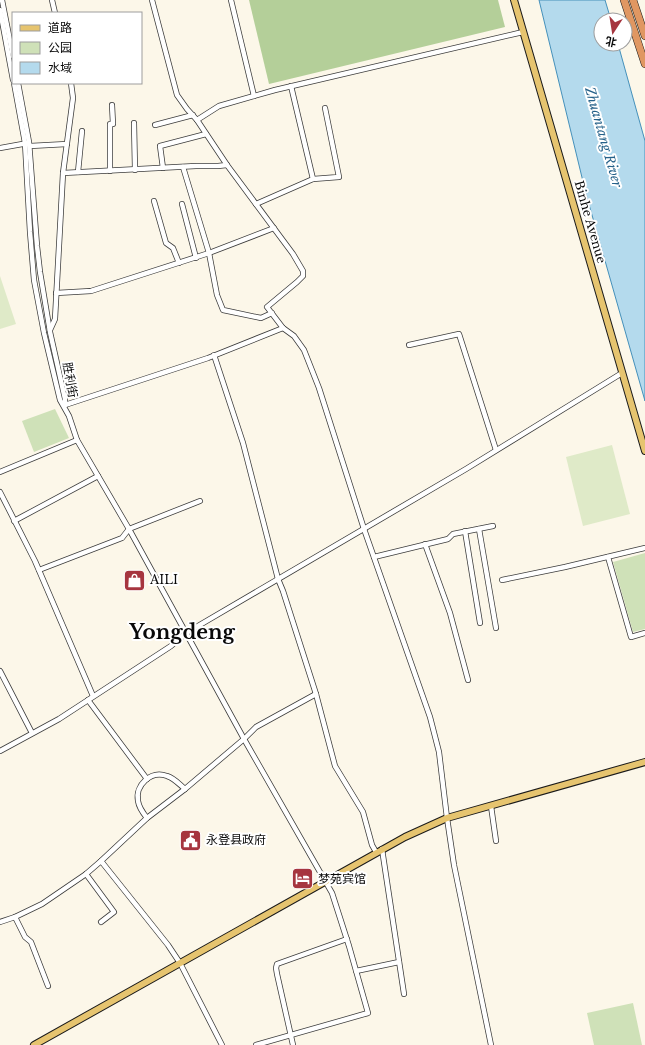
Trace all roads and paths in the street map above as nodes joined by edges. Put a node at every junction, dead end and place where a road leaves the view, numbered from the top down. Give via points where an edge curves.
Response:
1 (2, 0) edge
2 (52, 0) edge
3 (152, 0) edge
4 (231, 0) edge
5 (514, 0) edge
6 (624, 0) edge
7 (633, 0) edge
8 (0, 10) edge
9 (55, 12) edge
10 (523, 32) junction
11 (645, 36) edge
12 (12, 51) edge
13 (645, 64) edge
14 (12, 75) edge
15 (14, 84) edge
16 (18, 84) edge
17 (71, 84) edge
18 (291, 86) junction
19 (254, 96) junction
20 (112, 105) dead end
21 (324, 108) dead end
22 (193, 115) junction
23 (197, 120) junction
24 (134, 123) dead end
25 (155, 124) dead end
26 (82, 131) dead end
27 (206, 134) junction
28 (28, 144) junction
29 (67, 144) junction
30 (0, 148) edge
31 (227, 164) junction
32 (183, 167) junction
33 (163, 168) junction
34 (135, 170) junction
35 (110, 171) junction
36 (78, 172) junction
37 (63, 173) junction
38 (313, 179) junction
39 (154, 201) dead end
40 (182, 204) dead end
41 (256, 204) junction
42 (274, 228) junction
43 (209, 253) junction
44 (196, 258) junction
45 (179, 263) junction
46 (56, 293) junction
47 (272, 313) junction
48 (283, 328) junction
49 (50, 332) junction
50 (409, 344) dead end
51 (214, 355) junction
52 (622, 373) junction
53 (65, 405) junction
54 (78, 440) junction
55 (496, 450) junction
56 (645, 451) edge
57 (0, 472) edge
58 (98, 476) junction
59 (0, 492) edge
60 (200, 501) dead end
61 (14, 521) junction
62 (493, 526) dead end
63 (128, 529) junction
64 (364, 529) junction
65 (478, 529) junction
66 (465, 531) junction
67 (426, 544) junction
68 (645, 548) edge
69 (608, 557) junction
70 (374, 558) junction
71 (38, 570) junction
72 (278, 579) junction
73 (502, 580) dead end
74 (480, 623) dead end
75 (496, 628) dead end
76 (186, 633) junction
77 (645, 633) edge
78 (0, 671) edge
79 (468, 680) dead end
80 (316, 694) junction
81 (93, 696) junction
82 (88, 700) junction
83 (32, 733) junction
84 (244, 739) junction
85 (0, 751) edge
86 (645, 762) edge
87 (147, 779) junction
88 (185, 789) junction
89 (491, 806) junction
90 (147, 818) junction
91 (447, 818) junction
92 (496, 841) dead end
93 (379, 851) junction
94 (101, 861) junction
95 (86, 874) junction
96 (325, 881) junction
97 (15, 917) junction
98 (0, 922) edge
99 (101, 922) dead end
100 (347, 939) junction
101 (399, 962) junction
102 (180, 963) junction
103 (356, 971) junction
104 (48, 986) dead end
105 (404, 994) dead end
106 (291, 1036) junction
107 (34, 1045) edge
108 (222, 1045) edge
109 (256, 1045) edge
110 (293, 1045) edge
111 (491, 1045) edge

1 - 12 street
2 - 9 street
3 - 22 street via 178,95
4 - 19 street
5 - 10 main road, Binhe Avenue
6 - 13 highway
7 - 11 highway
8 - 14 street
10 - 18 street
10 - 52 main road, Binhe Avenue
15 - 28 street, 胜利街
16 - 28 street, 胜利街
17 - 29 street via 73,98
18 - 19 street
18 - 38 street
19 - 23 street via 219,106
20 - 35 street
21 - 38 street via 339,177
22 - 23 street
22 - 25 street
23 - 27 street
24 - 34 street
26 - 36 street
27 - 31 street
27 - 33 street via 160,146
28 - 29 street
28 - 30 street
28 - 49 street, 胜利街 via 37,246
28 - 53 street, 胜利街 via 34,280 60,400
29 - 37 street
31 - 32 street
31 - 41 street
32 - 33 street
32 - 43 street
33 - 34 street
34 - 35 street
35 - 36 street
36 - 37 street
37 - 46 street
38 - 41 street
39 - 45 street via 166,243 173,248
40 - 44 street
41 - 42 street
42 - 43 street
42 - 47 street via 303,271 303,276 267,307
43 - 44 street
43 - 47 street via 217,295 223,310 261,318
44 - 45 street
45 - 46 street via 91,291
46 - 49 street via 55,319
47 - 48 street
48 - 51 street
48 - 64 street via 294,336 304,350 319,388
49 - 53 street, 胜利街
50 - 55 street via 459,334
51 - 53 street
51 - 72 street via 243,443
52 - 55 street
52 - 56 main road, Binhe Avenue
53 - 54 street
54 - 57 street
54 - 58 street
55 - 64 street
58 - 61 street
58 - 63 street
59 - 61 street
60 - 63 street
61 - 71 street
62 - 65 street
63 - 71 street via 122,538
63 - 76 street
64 - 70 street
64 - 72 street
65 - 66 street
65 - 75 street
66 - 67 street via 453,534 448,539
66 - 74 street
67 - 70 street
67 - 79 street via 450,613
68 - 69 street
69 - 73 street
69 - 77 street via 631,638
70 - 91 street via 440,752
71 - 81 street
72 - 76 street
72 - 80 street
76 - 81 street via 171,646
76 - 84 street
78 - 83 street
80 - 84 street via 256,727
80 - 93 street via 335,766 363,812 372,845
81 - 82 street
82 - 83 street
82 - 87 street
83 - 85 street
84 - 88 street
84 - 96 street
86 - 89 main road
87 - 88 street via 154,775 165,775
87 - 90 street via 140,787 138,797 138,804
88 - 90 street
89 - 91 main road
89 - 92 street
90 - 94 street
91 - 93 main road
91 - 111 street via 454,865
93 - 96 main road
93 - 101 street
94 - 95 street
94 - 102 street
95 - 97 street via 42,904
95 - 99 street via 114,912
96 - 100 street via 332,893
96 - 102 main road
97 - 98 street
97 - 104 street via 25,937 31,942
100 - 103 street
100 - 106 street via 277,964
101 - 103 street
101 - 105 street
102 - 107 main road
102 - 108 street
103 - 106 street via 368,1013
106 - 109 street
106 - 110 street

